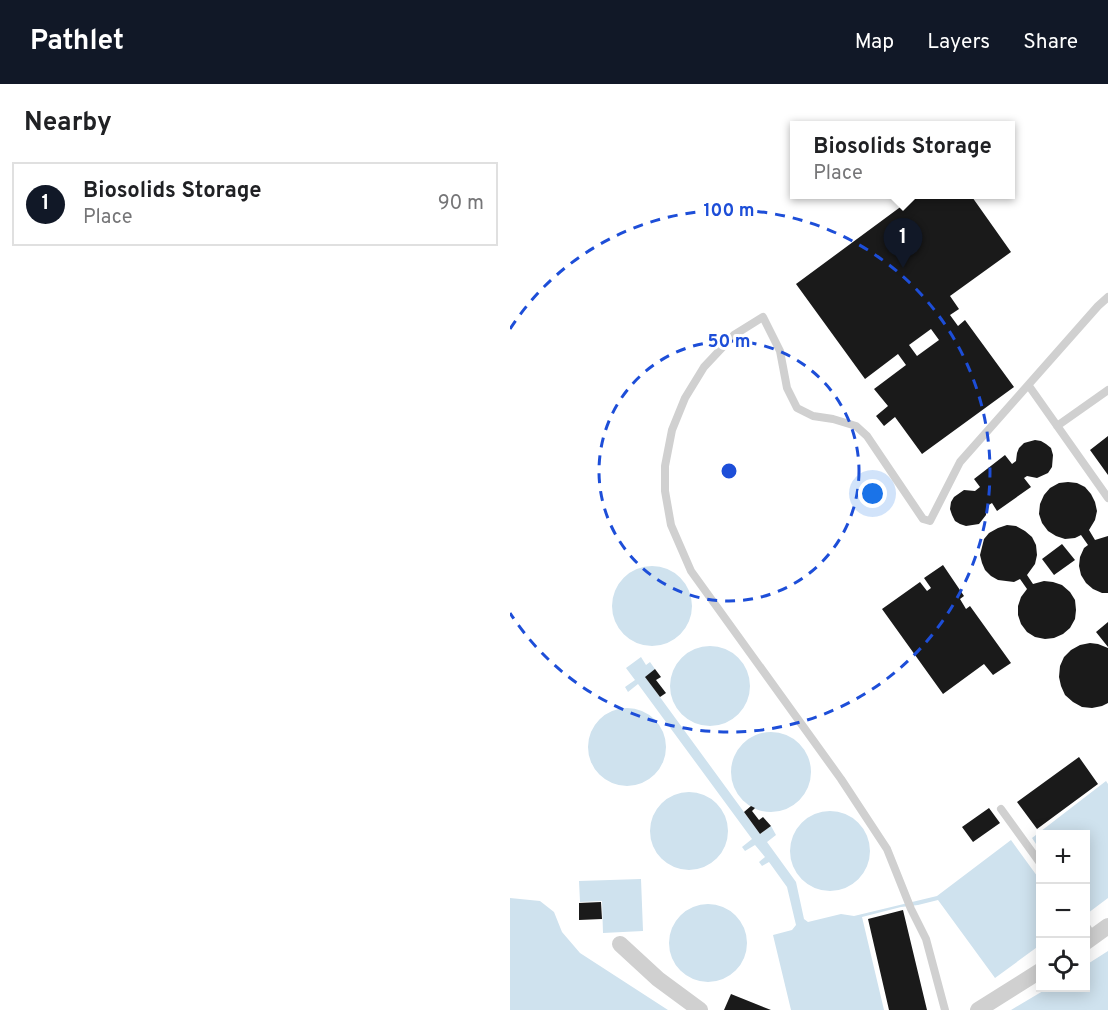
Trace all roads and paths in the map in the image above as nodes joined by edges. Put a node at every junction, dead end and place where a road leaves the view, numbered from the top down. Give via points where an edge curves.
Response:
1 (1108, 297) edge
2 (1029, 386) junction
3 (1108, 390) edge
4 (1057, 426) junction
5 (1108, 498) edge
6 (1001, 809) dead end
7 (1036, 856) edge
8 (1108, 926) edge
9 (1090, 934) edge
10 (620, 944) dead end
11 (1036, 974) edge
12 (700, 1010) edge
13 (945, 1010) edge
14 (978, 1010) edge

1 - 2 lane
2 - 4 lane
2 - 13 lane via 960,462 930,521 923,519 867,436 856,426 797,408 787,388 780,351 763,316 734,335 704,367 672,430 665,466 671,525 691,571 887,849 926,939
3 - 4 lane
4 - 5 lane
6 - 7 lane
8 - 9 street
10 - 12 street
11 - 14 street

